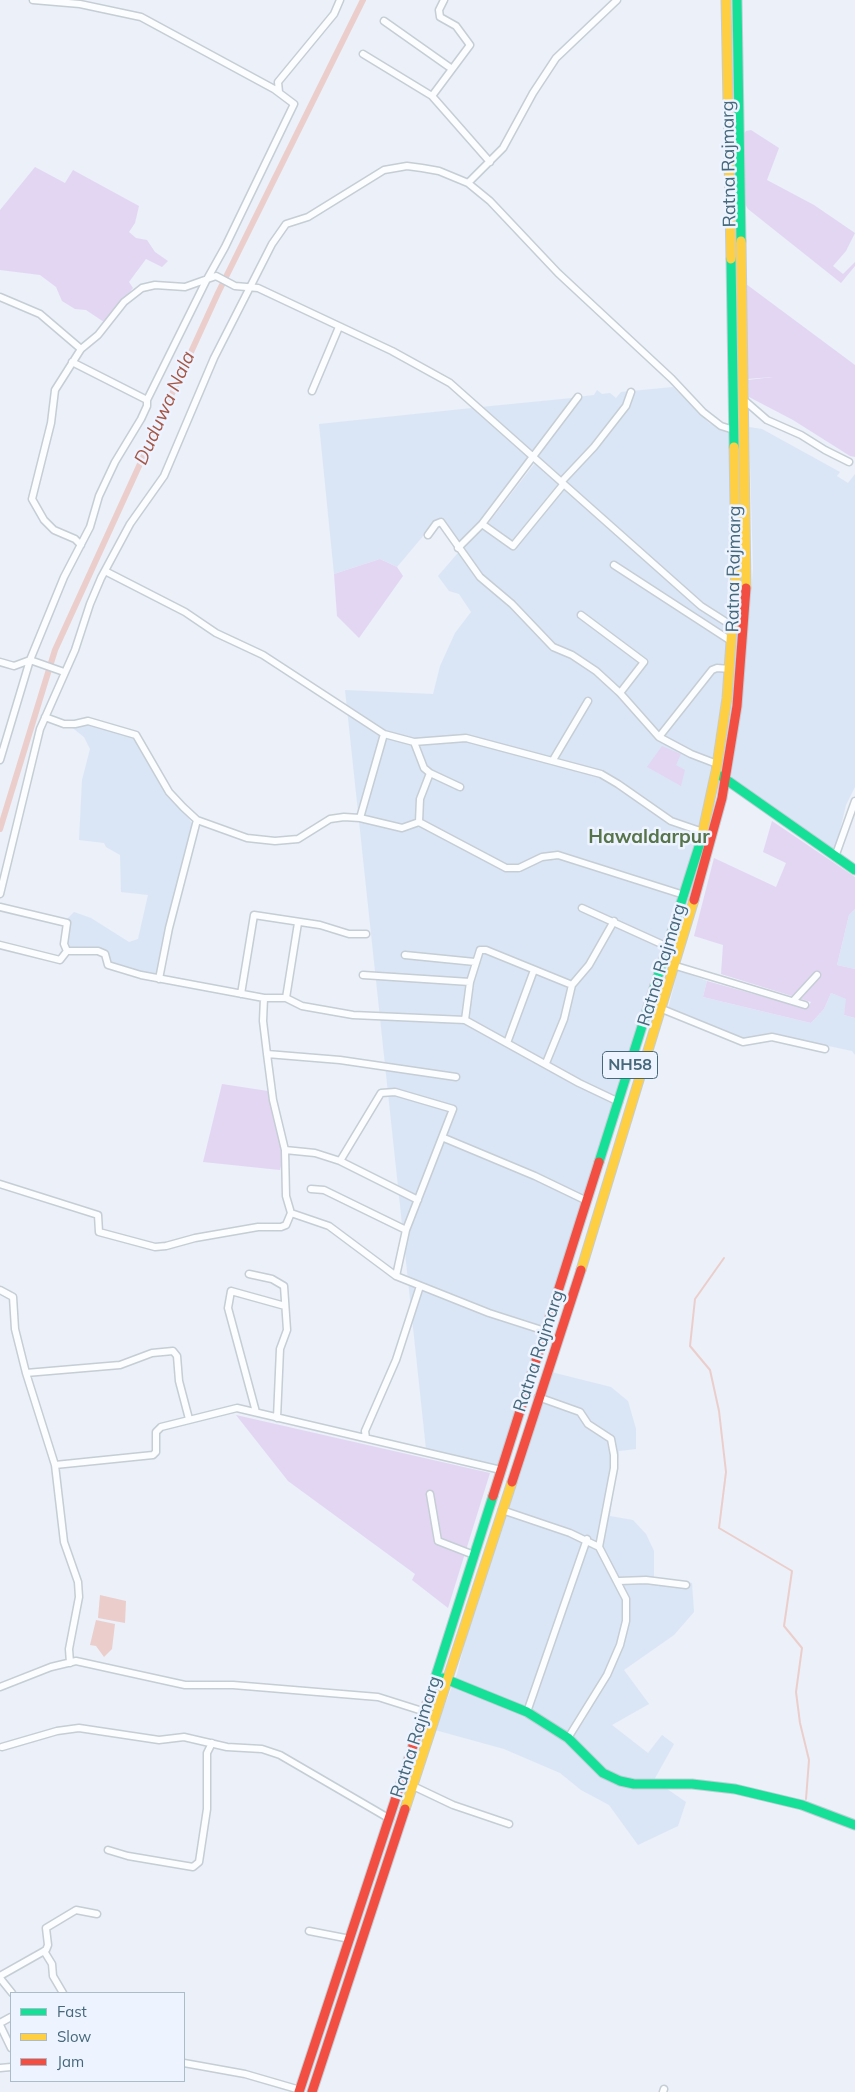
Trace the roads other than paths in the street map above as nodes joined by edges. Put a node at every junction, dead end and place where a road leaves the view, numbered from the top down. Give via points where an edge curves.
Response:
1 (34, 0) edge
2 (340, 0) edge
3 (444, 0) edge
4 (617, 0) edge
5 (726, 0) edge
6 (737, 0) edge
7 (384, 21) dead end
8 (364, 54) dead end
9 (452, 70) junction
10 (279, 92) junction
11 (432, 96) junction
12 (490, 162) junction
13 (468, 183) junction
14 (206, 281) junction
15 (251, 286) junction
16 (0, 296) edge
17 (339, 327) junction
18 (81, 348) junction
19 (72, 362) junction
20 (312, 391) dead end
21 (631, 392) dead end
22 (578, 397) dead end
23 (743, 399) junction
24 (147, 400) junction
25 (734, 430) junction
26 (533, 458) junction
27 (849, 462) dead end
28 (562, 482) junction
29 (482, 524) junction
30 (428, 535) dead end
31 (81, 545) junction
32 (458, 548) junction
33 (614, 565) dead end
34 (105, 571) junction
35 (581, 615) dead end
36 (734, 627) junction
37 (733, 642) junction
38 (30, 660) junction
39 (0, 662) edge
40 (730, 669) junction
41 (64, 672) junction
42 (620, 693) junction
43 (588, 701) dead end
44 (45, 716) junction
45 (384, 734) junction
46 (659, 736) junction
47 (414, 742) junction
48 (0, 760) edge
49 (553, 760) junction
50 (716, 767) junction
51 (430, 774) junction
52 (725, 780) junction
53 (460, 787) dead end
54 (855, 801) edge
55 (360, 818) junction
56 (197, 820) junction
57 (419, 822) junction
58 (703, 832) junction
59 (835, 857) junction
60 (855, 870) edge
61 (0, 894) edge
62 (684, 895) junction
63 (0, 907) edge
64 (582, 908) dead end
65 (614, 921) junction
66 (298, 923) junction
67 (366, 934) dead end
68 (0, 945) edge
69 (668, 947) junction
70 (67, 951) junction
71 (405, 955) dead end
72 (475, 962) junction
73 (676, 966) junction
74 (534, 970) junction
75 (363, 975) dead end
76 (817, 975) dead end
77 (159, 979) junction
78 (470, 982) junction
79 (572, 984) junction
80 (241, 994) junction
81 (264, 998) junction
82 (286, 998) junction
83 (794, 1000) junction
84 (805, 1005) dead end
85 (662, 1009) junction
86 (465, 1020) junction
87 (507, 1043) junction
88 (825, 1049) dead end
89 (267, 1054) junction
90 (546, 1063) junction
91 (456, 1077) dead end
92 (619, 1102) junction
93 (444, 1138) junction
94 (285, 1150) junction
95 (340, 1160) junction
96 (0, 1184) edge
97 (310, 1189) dead end
98 (418, 1200) junction
99 (587, 1202) junction
100 (291, 1213) junction
101 (406, 1230) junction
102 (248, 1274) dead end
103 (396, 1276) junction
104 (420, 1286) junction
105 (0, 1290) edge
106 (286, 1306) junction
107 (546, 1332) junction
108 (26, 1373) junction
109 (538, 1397) junction
110 (256, 1412) junction
111 (277, 1418) junction
112 (189, 1419) junction
113 (366, 1438) junction
114 (55, 1465) junction
115 (501, 1470) junction
116 (430, 1494) dead end
117 (502, 1510) junction
118 (586, 1539) junction
119 (598, 1547) junction
120 (474, 1555) junction
121 (619, 1581) junction
122 (686, 1585) dead end
123 (70, 1663) junction
124 (436, 1675) junction
125 (448, 1680) junction
126 (0, 1687) edge
127 (424, 1710) junction
128 (527, 1712) junction
129 (435, 1715) junction
130 (568, 1738) junction
131 (212, 1743) junction
132 (2, 1747) dead end
133 (414, 1786) junction
134 (390, 1819) junction
135 (854, 1821) edge
136 (509, 1824) dead end
137 (108, 1850) dead end
138 (97, 1914) dead end
139 (309, 1931) dead end
140 (350, 1939) junction
141 (44, 1952) junction
142 (0, 1977) edge
143 (11, 1992) edge
144 (62, 1992) edge
145 (0, 2024) edge
146 (10, 2046) edge
147 (185, 2063) edge
148 (300, 2091) edge
149 (312, 2092) edge

1 - 10 street via 80,4 141,16
2 - 10 street via 334,14 278,82
3 - 9 street via 439,10 440,17 456,26 470,45
4 - 12 street via 556,58 533,92 503,148
5 - 25 main road, Ratna Rajmarg / NH58
6 - 23 main road, Ratna Rajmarg / NH58
7 - 9 street
8 - 11 street
9 - 11 street
10 - 14 street via 294,104
11 - 12 street
12 - 13 street
13 - 15 street via 439,171 415,167 384,170 308,217 286,224
13 - 25 street via 703,412 721,426
14 - 15 street via 216,276 235,286
14 - 18 street via 185,287 156,285 142,288 124,302 98,334
14 - 24 street
15 - 17 street
15 - 34 street via 214,358 164,476 130,524
16 - 18 street via 40,314
17 - 20 street
17 - 26 street via 450,383
18 - 19 street
19 - 24 street
19 - 31 street via 55,390 51,423 32,499 54,530
21 - 28 street via 626,406
22 - 26 street
23 - 27 street via 767,420
23 - 52 main road, Ratna Rajmarg / NH58 via 747,576 737,706
24 - 31 street via 141,419 100,496
25 - 36 main road, Ratna Rajmarg / NH58
26 - 28 street
26 - 29 street
28 - 29 street via 513,546
28 - 36 street via 700,606
29 - 32 street
30 - 32 street via 436,524 442,522
31 - 38 street via 64,577
32 - 42 street via 480,577 512,604 553,647 596,671
33 - 37 street
34 - 41 street
34 - 45 street via 185,612 216,634 263,654
35 - 42 street via 644,662
36 - 37 main road, Ratna Rajmarg / NH58
37 - 40 main road, Ratna Rajmarg / NH58
38 - 39 street via 14,666
38 - 41 street
38 - 48 street
40 - 46 street via 712,670
40 - 50 main road, Ratna Rajmarg / NH58
41 - 44 street
42 - 46 street
43 - 49 street
44 - 56 street via 64,724 88,721 136,735 169,792
44 - 61 street
45 - 47 street
45 - 55 street
46 - 50 street
47 - 49 street via 466,738
47 - 51 street via 424,768
49 - 58 street via 601,774 671,821
50 - 52 main road
50 - 58 main road, Ratna Rajmarg / NH58
51 - 53 street
51 - 57 street via 420,798
52 - 59 main road
52 - 73 main road, Ratna Rajmarg / NH58 via 711,843
54 - 59 street
55 - 56 street via 330,819 298,839 275,841 247,838
55 - 57 street via 402,828
56 - 77 street
57 - 62 street via 506,868 519,868 542,857 558,855
58 - 62 main road, Ratna Rajmarg / NH58
59 - 60 main road
62 - 69 main road, Ratna Rajmarg / NH58
63 - 70 street via 66,923 64,944
64 - 65 street
65 - 69 street
65 - 79 street via 589,965
66 - 67 street via 320,925 349,934
66 - 80 street via 254,916
66 - 82 street
68 - 70 street via 60,960
69 - 92 main road, Ratna Rajmarg / NH58
70 - 77 street via 98,951 105,954 108,965
71 - 72 street
72 - 74 street via 480,950 486,950
72 - 78 street
73 - 83 street
73 - 85 main road, Ratna Rajmarg / NH58
74 - 79 street
74 - 87 street
75 - 78 street
76 - 83 street
77 - 80 street
78 - 86 street
79 - 90 street via 564,1020
80 - 81 street
81 - 82 street
81 - 89 street
82 - 86 street via 302,1006 353,1015
83 - 84 street
85 - 88 street via 742,1042 764,1036
85 - 109 main road, Ratna Rajmarg / NH58
86 - 87 street
87 - 90 street
89 - 91 street via 340,1060
89 - 94 street via 273,1100
90 - 92 street
92 - 99 main road, Ratna Rajmarg / NH58
93 - 95 street via 453,1110 395,1092 381,1093
93 - 98 street
93 - 99 street
94 - 95 street
94 - 100 street via 286,1196
95 - 98 street
96 - 100 street via 98,1215 99,1232 155,1247 258,1227 281,1227 286,1225
97 - 101 street via 324,1190
98 - 101 street
99 - 107 main road, Ratna Rajmarg / NH58
100 - 103 street via 329,1226
101 - 103 street
102 - 106 street via 272,1279 284,1286
103 - 104 street
104 - 107 street
104 - 113 street via 396,1360 365,1431
105 - 108 street via 13,1297 15,1329
106 - 110 street via 231,1291 228,1308
106 - 111 street via 287,1330 280,1349
107 - 115 main road, Ratna Rajmarg / NH58
108 - 112 street via 120,1365 152,1353 173,1351 177,1356 179,1381
108 - 114 street
109 - 117 main road, Ratna Rajmarg / NH58
109 - 119 street via 576,1409 588,1424 611,1438 614,1468
110 - 111 street
110 - 112 street via 237,1408
111 - 113 street
112 - 114 street via 161,1427 156,1432 156,1452 153,1455
113 - 115 street
114 - 123 street via 64,1542 78,1582
115 - 120 main road, Ratna Rajmarg / NH58
116 - 120 street via 438,1541
117 - 118 street
117 - 125 main road, Ratna Rajmarg / NH58
118 - 119 street
118 - 128 street
119 - 121 street
120 - 124 main road, Ratna Rajmarg / NH58
121 - 122 street via 646,1580
121 - 130 street via 626,1599 626,1621 620,1645 607,1674
123 - 126 street
123 - 127 street via 186,1685 233,1685 378,1697
124 - 125 main road
124 - 127 main road, Ratna Rajmarg / NH58
125 - 128 main road
125 - 129 main road, Ratna Rajmarg / NH58
127 - 129 street
127 - 134 main road, Ratna Rajmarg / NH58
128 - 130 main road
129 - 133 main road, Ratna Rajmarg / NH58
130 - 135 main road via 603,1773 620,1781 692,1784 735,1790
131 - 132 street via 184,1737 159,1740 79,1728 57,1730
131 - 134 street via 262,1749 280,1755
131 - 137 street via 207,1753 207,1809 199,1862 193,1867
133 - 136 street via 453,1806
133 - 149 main road, Ratna Rajmarg / NH58
134 - 140 main road, Ratna Rajmarg / NH58
138 - 141 street via 76,1910 46,1928 48,1945
139 - 140 street
140 - 148 main road, Ratna Rajmarg / NH58
141 - 142 street
141 - 144 street
142 - 143 street
145 - 146 street
147 - 148 street via 245,2074

